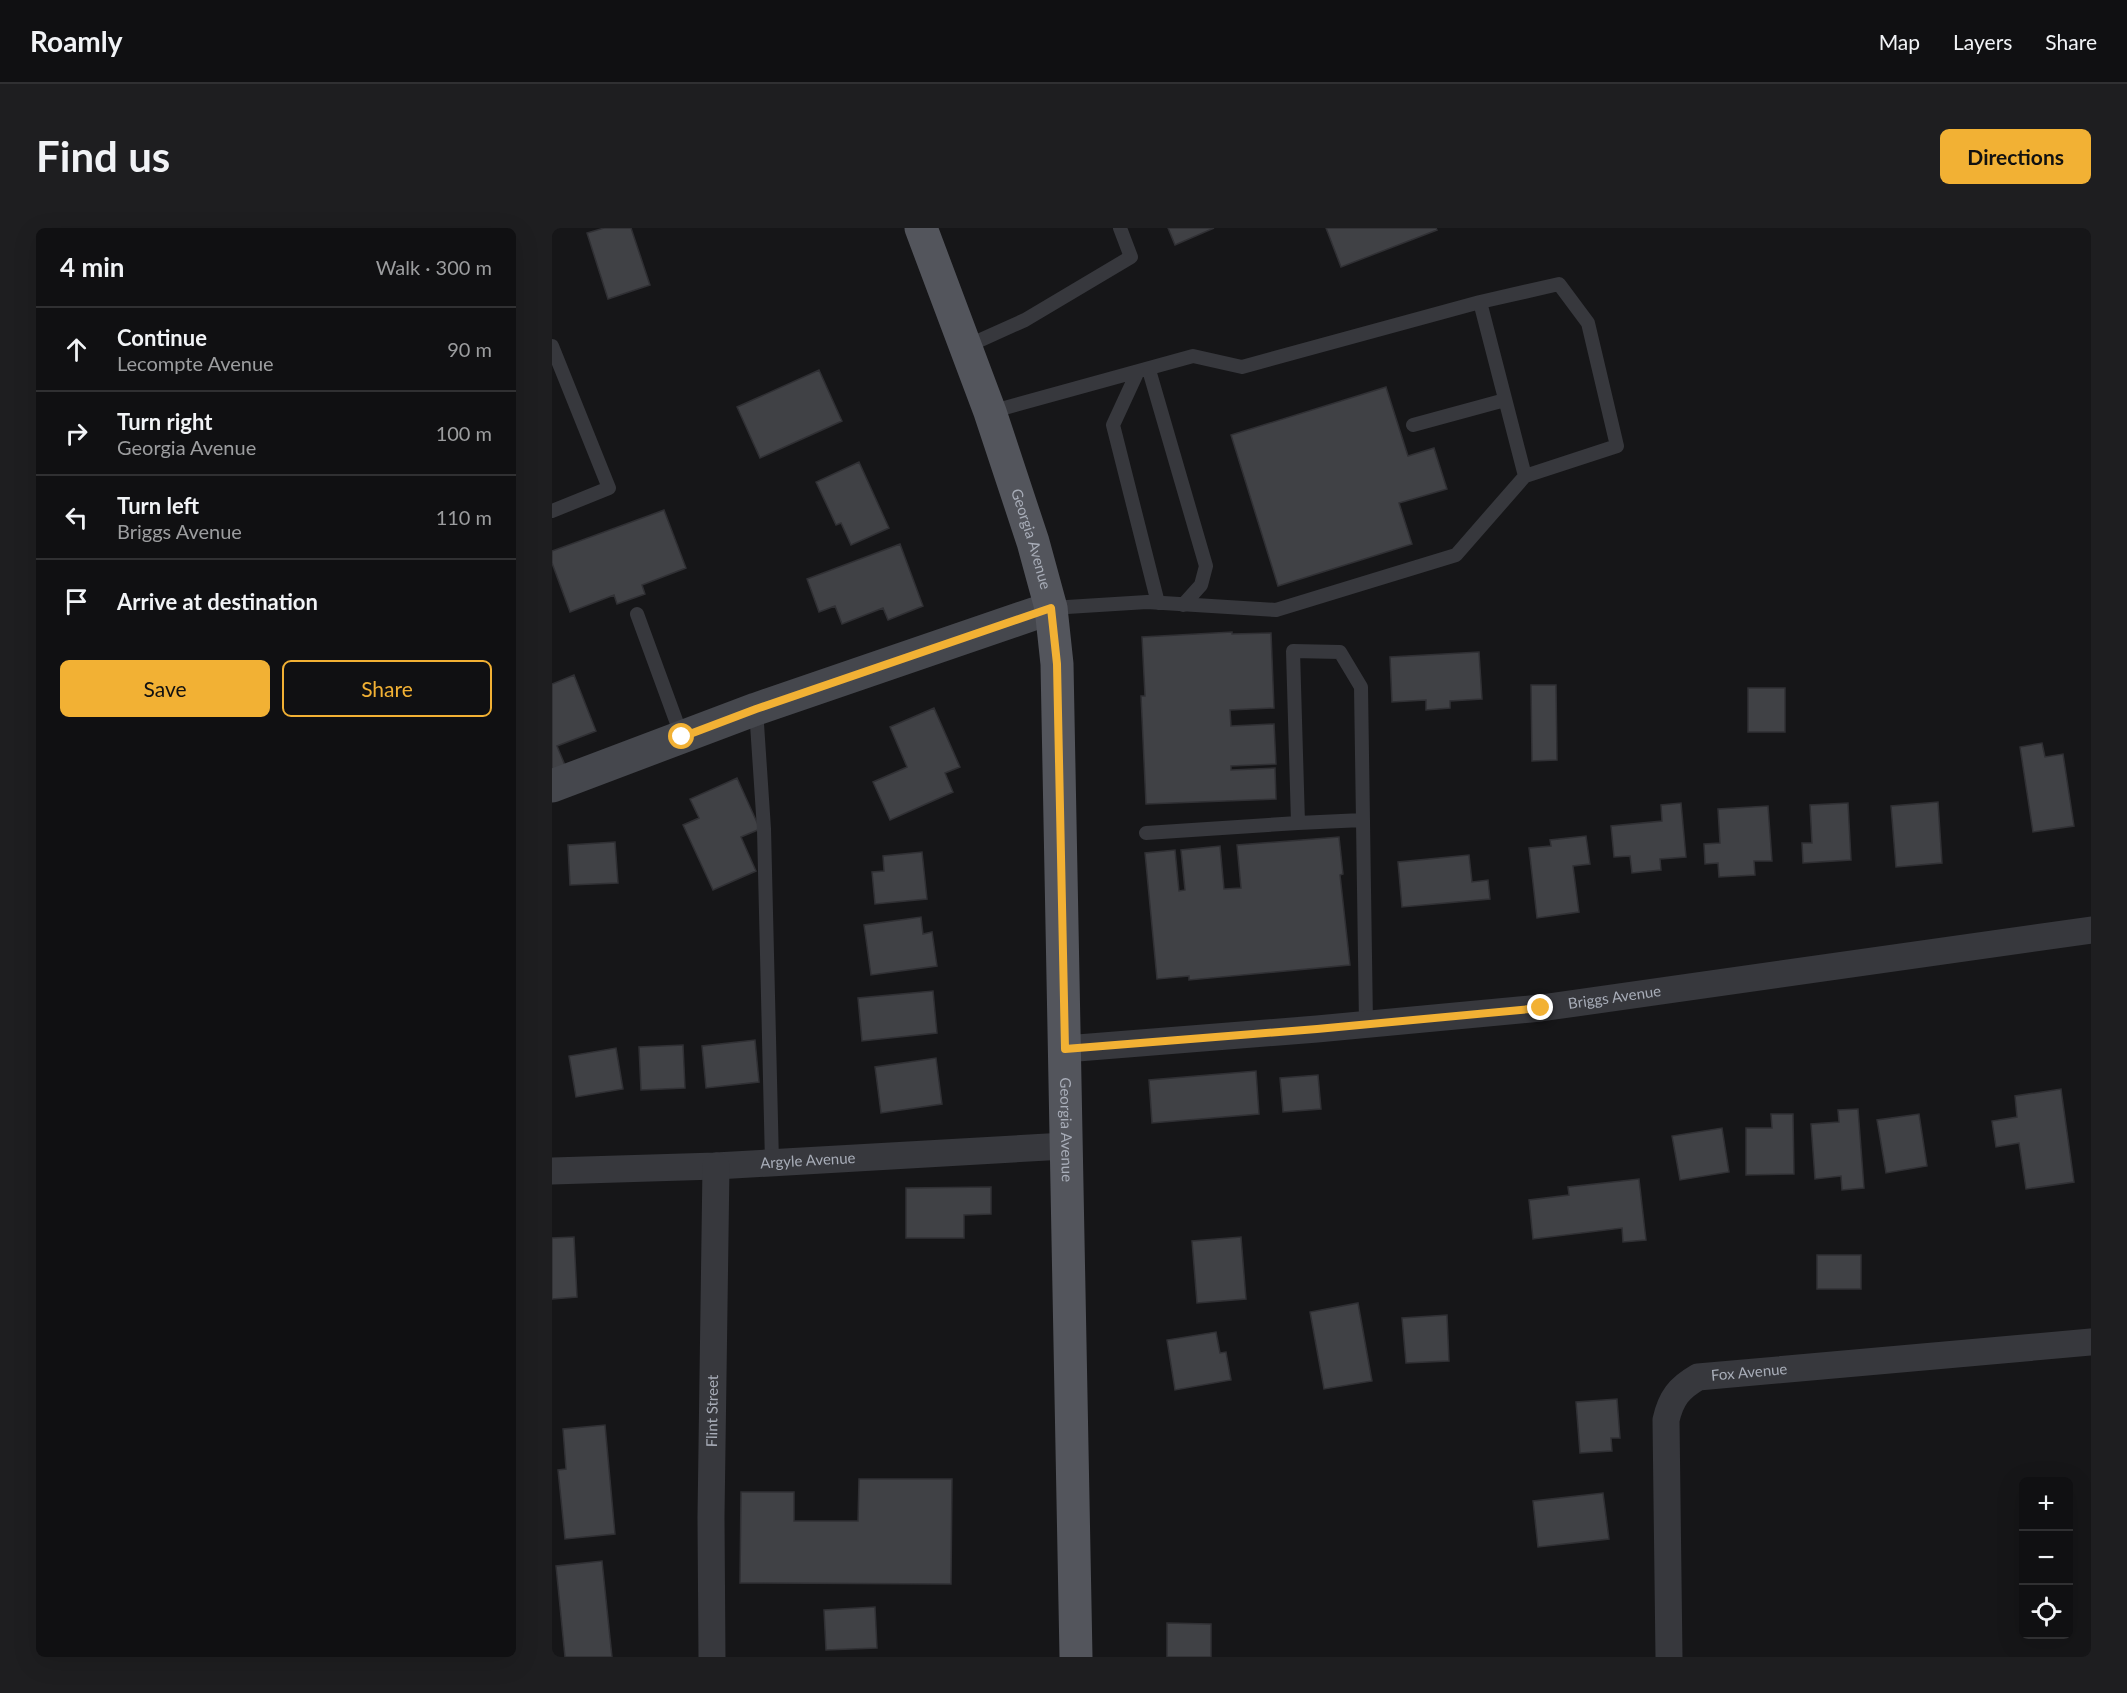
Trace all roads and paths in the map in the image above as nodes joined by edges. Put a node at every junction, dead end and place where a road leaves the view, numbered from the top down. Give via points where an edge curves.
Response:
1 (921, 228) edge
2 (1120, 228) edge
3 (1480, 302) junction
4 (552, 346) edge
5 (965, 347) junction
6 (1143, 371) junction
7 (1505, 400) junction
8 (990, 412) junction
9 (1413, 425) dead end
10 (1525, 476) junction
11 (552, 511) edge
12 (1158, 603) junction
13 (1183, 605) junction
14 (1051, 608) junction
15 (637, 614) dead end
16 (756, 709) junction
17 (682, 737) junction
18 (552, 786) edge
19 (1363, 820) junction
20 (1298, 823) junction
21 (1146, 834) dead end
22 (2091, 930) edge
23 (1366, 1024) junction
24 (1065, 1049) junction
25 (1065, 1146) junction
26 (771, 1163) junction
27 (716, 1166) junction
28 (552, 1172) edge
29 (2091, 1342) edge
30 (712, 1657) edge
31 (1076, 1657) edge
32 (1669, 1657) edge

1 - 5 main road, Georgia Avenue
2 - 5 lane via 1131,257 1025,320
3 - 6 lane via 1242,367 1193,356
3 - 7 lane
3 - 10 lane via 1559,284 1588,323 1617,446
4 - 11 lane via 609,488
5 - 8 main road, Georgia Avenue
6 - 8 lane
6 - 12 lane via 1113,425
6 - 13 lane via 1206,566 1202,585
7 - 9 lane
7 - 10 lane
8 - 14 main road, Georgia Avenue
10 - 13 lane via 1456,555 1276,610
12 - 13 lane
12 - 14 lane
14 - 16 street
14 - 24 main road, Georgia Avenue via 1057,664
15 - 17 lane
16 - 17 street
16 - 26 lane via 764,829
17 - 18 street
19 - 20 lane
19 - 20 lane via 1361,687 1340,652 1293,651
19 - 23 lane
20 - 21 lane
22 - 23 street, Briggs Avenue via 1541,1008
23 - 24 street, Briggs Avenue
24 - 25 main road, Georgia Avenue
25 - 26 street, Argyle Avenue
25 - 31 main road, Georgia Avenue
26 - 27 street, Argyle Avenue
27 - 28 street, Argyle Avenue
27 - 30 street, Flint Street
29 - 32 street, Fox Avenue via 1698,1377 1686,1384 1669,1406 1666,1419

